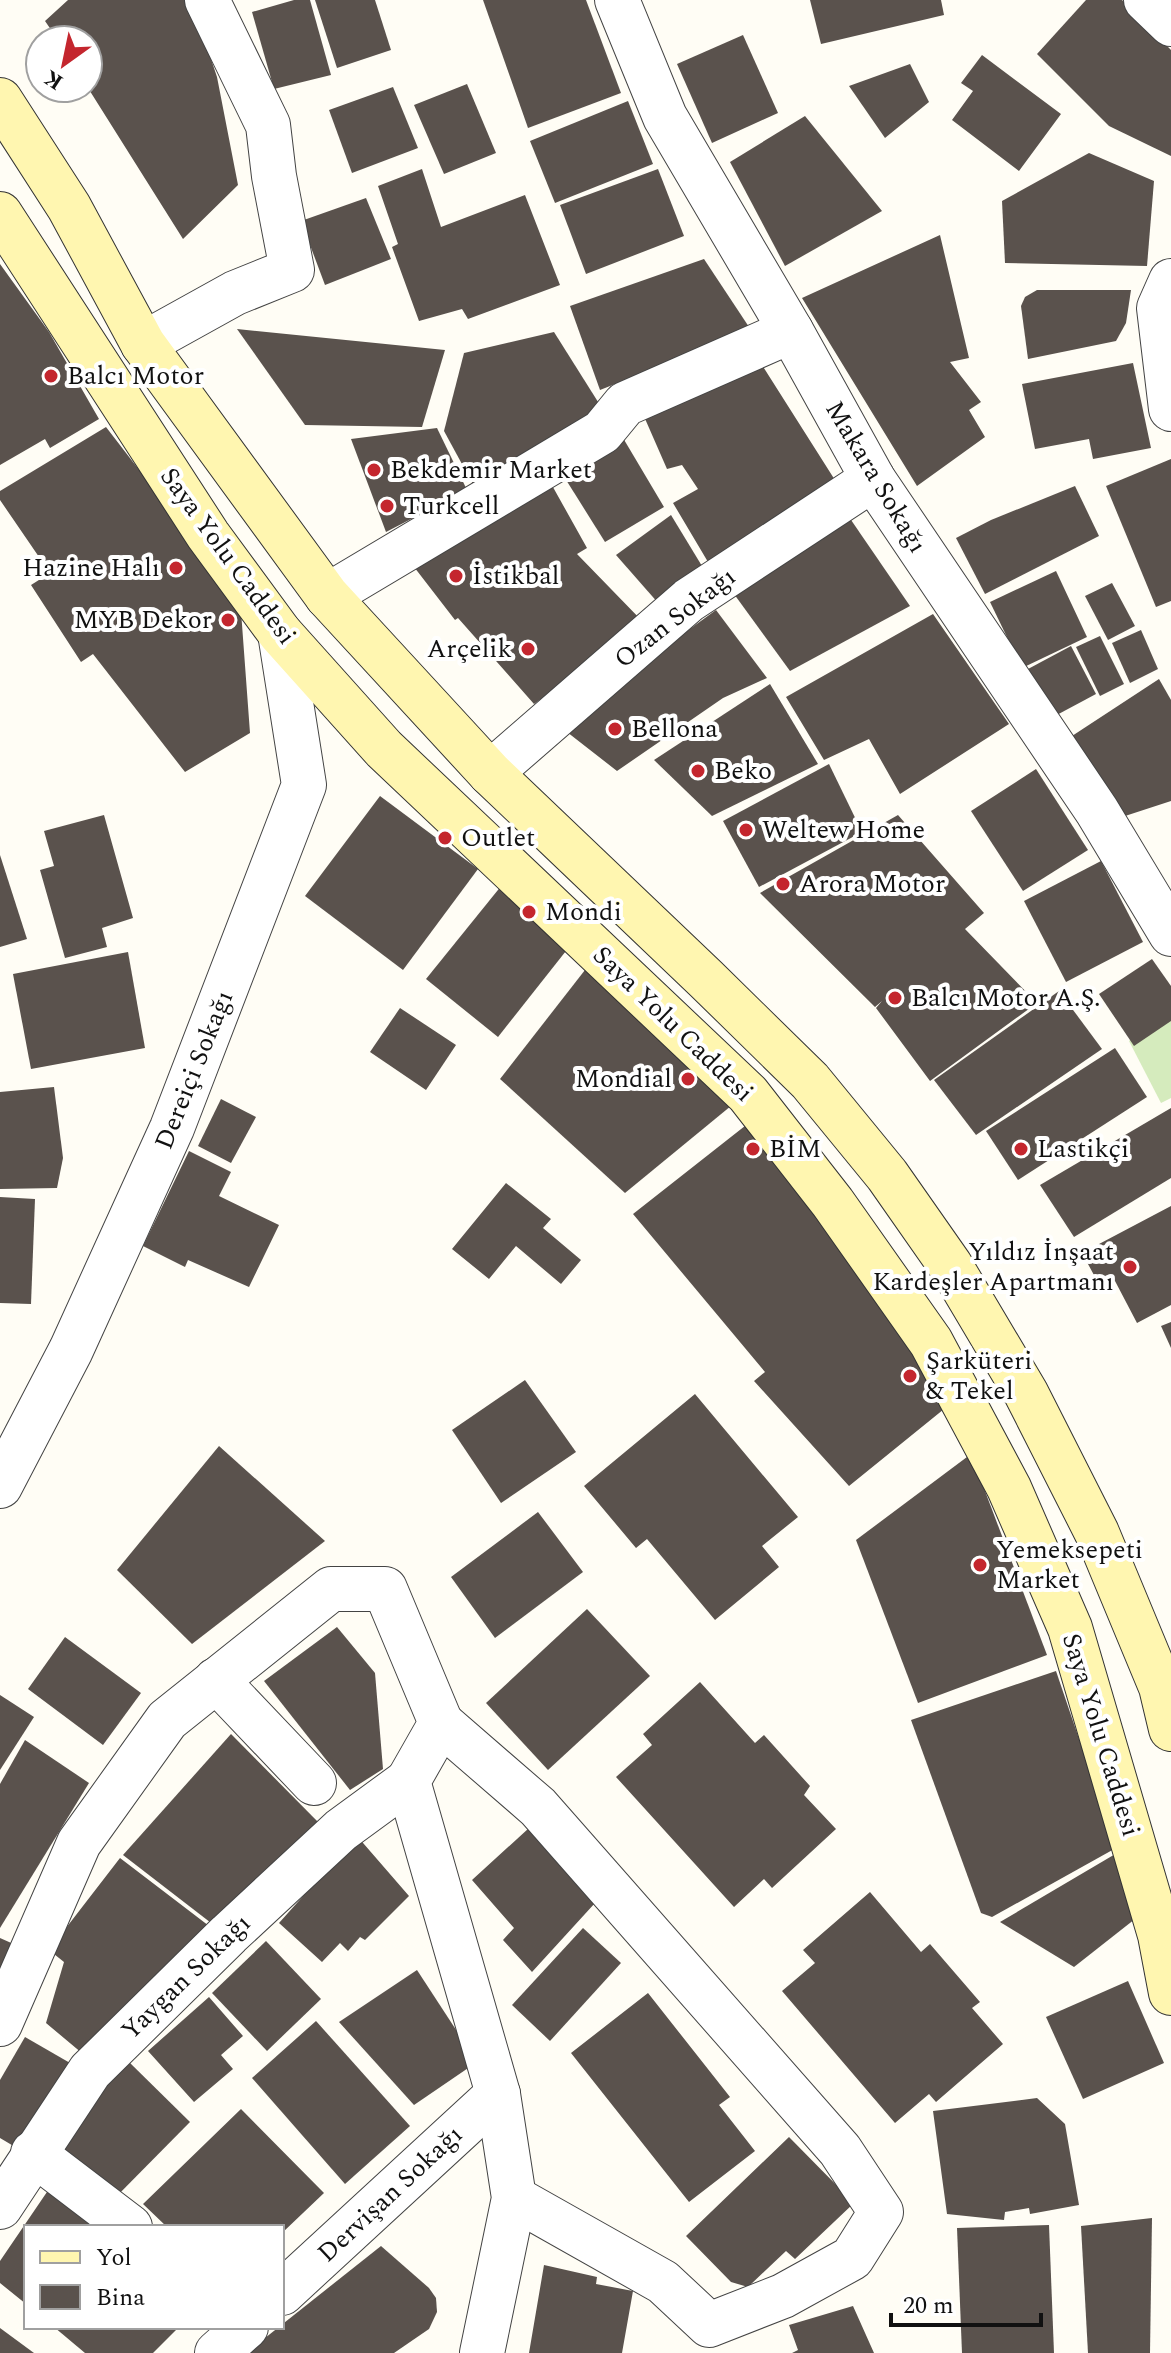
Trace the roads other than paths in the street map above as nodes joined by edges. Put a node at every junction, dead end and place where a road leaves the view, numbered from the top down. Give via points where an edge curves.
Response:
1 (207, 0) edge
2 (617, 0) edge
3 (1146, 0) edge
4 (1171, 24) edge
5 (0, 100) edge
6 (0, 214) edge
7 (1171, 281) edge
8 (791, 331) junction
9 (143, 344) junction
10 (1171, 409) edge
11 (873, 479) junction
12 (327, 596) junction
13 (280, 633) junction
14 (490, 773) junction
15 (1171, 934) edge
16 (0, 1486) edge
17 (216, 1680) junction
18 (1168, 1699) edge
19 (441, 1723) junction
20 (1100, 1729) junction
21 (408, 1781) junction
22 (314, 1783) dead end
23 (1171, 1993) edge
24 (0, 2024) edge
25 (498, 2094) junction
26 (33, 2153) junction
27 (514, 2198) junction
28 (0, 2207) edge
29 (127, 2225) edge
30 (284, 2291) edge
31 (244, 2329) edge
32 (714, 2339) edge
33 (217, 2353) edge
34 (482, 2353) edge

1 - 9 street via 268,125 292,270 235,293
2 - 8 street, Makara Sokağı via 665,117
3 - 4 street
5 - 9 main road, Saya Yolu Caddesi via 69,207
6 - 13 main road, Saya Yolu Caddesi via 208,535
7 - 10 street via 1159,308
8 - 11 street, Makara Sokağı
8 - 12 street via 625,404 602,432
9 - 12 main road, Saya Yolu Caddesi
11 - 14 street, Ozan Sokağı via 689,600
11 - 15 street, Makara Sokağı via 1097,811
12 - 13 main road
12 - 14 main road, Saya Yolu Caddesi
13 - 16 street, Dereiçi Sokağı via 304,785 172,1128 71,1350
13 - 20 main road, Saya Yolu Caddesi via 384,749 748,1094 833,1203 931,1342 1009,1488 1070,1628
14 - 18 main road, Saya Yolu Caddesi via 810,1081 887,1175 950,1265 1026,1393 1097,1533
17 - 19 street via 331,1589 385,1589
17 - 22 street
17 - 24 street via 167,1720 79,1843
18 - 20 main road
19 - 21 street
19 - 32 street via 538,1807 840,2150 881,2212 852,2258
20 - 23 main road, Saya Yolu Caddesi via 1160,1935
21 - 25 street
21 - 26 street, Yaygan Sokağı via 341,1830 90,2071
25 - 27 street
25 - 30 street, Dervişan Sokağı
26 - 28 street, Yaygan Sokağı
26 - 29 street
27 - 32 street via 663,2282
27 - 34 street
31 - 33 street

